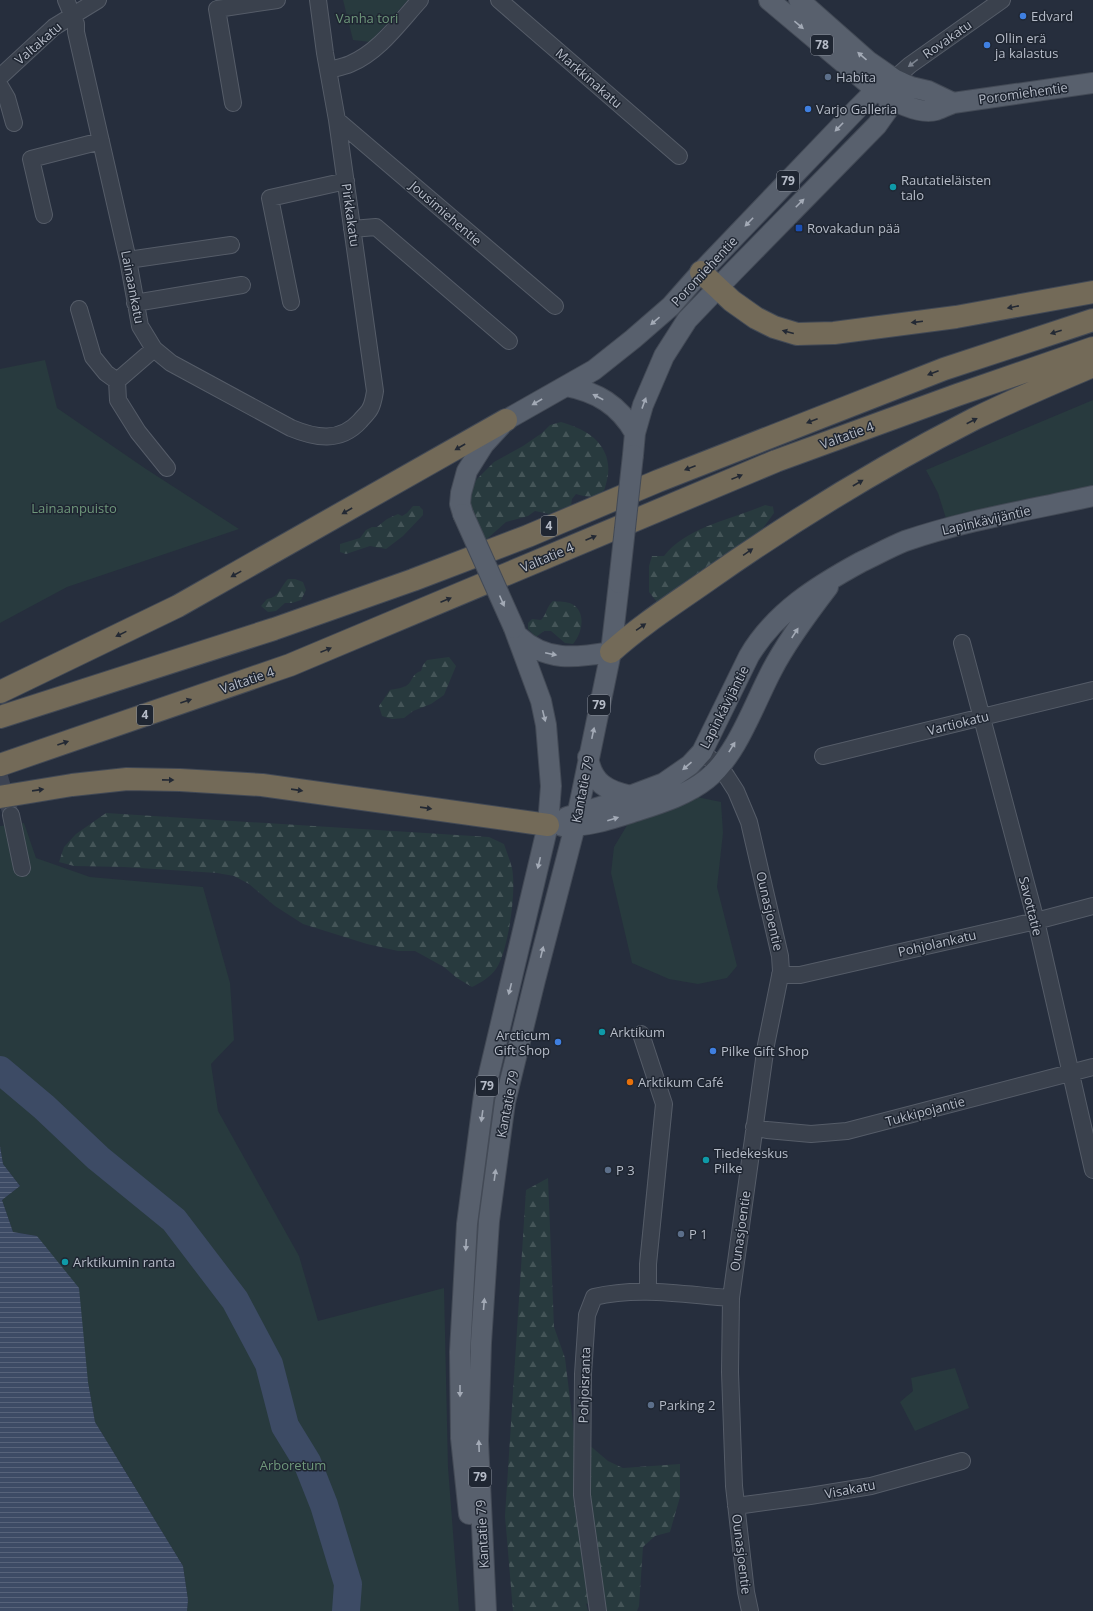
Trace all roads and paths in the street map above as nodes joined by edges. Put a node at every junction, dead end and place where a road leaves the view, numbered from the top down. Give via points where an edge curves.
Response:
1 (66, 0) edge
2 (98, 0) edge
3 (277, 0) edge
4 (318, 0) edge
5 (420, 0) edge
6 (498, 0) edge
7 (769, 0) edge
8 (798, 0) edge
9 (1002, 0) edge
10 (72, 16) junction
11 (329, 70) junction
12 (0, 77) edge
13 (894, 79) junction
14 (1093, 82) edge
15 (0, 86) edge
16 (876, 90) junction
17 (894, 101) junction
18 (233, 103) dead end
19 (953, 103) junction
20 (337, 120) junction
21 (14, 123) dead end
22 (101, 141) junction
23 (679, 156) dead end
24 (346, 181) junction
25 (44, 215) dead end
26 (352, 229) junction
27 (231, 245) dead end
28 (128, 260) junction
29 (701, 272) junction
30 (242, 285) dead end
31 (718, 287) junction
32 (1093, 292) edge
33 (292, 302) dead end
34 (135, 303) junction
35 (555, 306) dead end
36 (79, 309) dead end
37 (1093, 320) edge
38 (509, 341) dead end
39 (1093, 348) edge
40 (154, 349) junction
41 (1093, 366) edge
42 (117, 381) junction
43 (566, 386) junction
44 (506, 420) junction
45 (356, 425) joint
46 (635, 433) junction
47 (167, 468) dead end
48 (1093, 496) edge
49 (838, 575) junction
50 (619, 583) joint
51 (516, 632) junction
52 (962, 643) dead end
53 (611, 652) junction
54 (1093, 690) edge
55 (0, 692) edge
56 (0, 717) edge
57 (982, 717) junction
58 (702, 752) junction
59 (823, 756) dead end
60 (588, 757) junction
61 (0, 765) edge
62 (720, 767) junction
63 (631, 796) junction
64 (6, 806) edge
65 (576, 820) junction
66 (548, 825) junction
67 (22, 868) dead end
68 (1093, 906) edge
69 (1036, 921) junction
70 (780, 975) junction
71 (640, 1034) dead end
72 (1093, 1067) edge
73 (1071, 1073) junction
74 (754, 1127) junction
75 (1093, 1170) edge
76 (648, 1292) junction
77 (732, 1298) junction
78 (962, 1461) dead end
79 (736, 1506) junction
80 (482, 1611) edge
81 (486, 1611) edge
82 (598, 1611) edge
83 (750, 1611) edge

1 - 10 street, Lainaankatu
2 - 10 street, Valtakatu
3 - 18 street via 217,9
4 - 11 street, Pirkkakatu
5 - 11 street via 368,54 350,64
6 - 23 street, Markkinakatu
7 -> 16 main road, 78
13 -> 8 main road, 78 via 868,61
9 -> 13 street, Rovakatu
10 - 12 street, Valtakatu via 54,26
10 - 22 street, Lainaankatu via 76,24
11 - 20 street, Pirkkakatu
13 - 16 main road, Poromiehentie
13 - 17 main road
13 - 19 main road
14 - 19 main road, Poromiehentie
15 - 21 street via 7,98
16 - 17 main road, Poromiehentie
16 -> 29 main road, Poromiehentie / 79
17 - 19 main road, Poromiehentie via 917,109 935,111
31 -> 17 main road, Poromiehentie / 79 via 867,136
20 - 24 street, Pirkkakatu
20 - 35 street, Jousimiehentie
22 - 25 street via 31,159
22 - 28 street, Lainaankatu
24 - 26 street, Pirkkakatu
24 - 33 street via 270,198
26 - 38 street via 376,227
26 - 45 street, Pirkkakatu via 375,391 370,410
27 - 28 street
28 - 34 street, Lainaankatu
29 - 31 highway
29 -> 43 main road, Poromiehentie / 79 via 671,306 634,339 594,370
30 - 34 street
32 -> 31 highway via 956,317 834,333 797,334 764,323
46 -> 31 main road, Poromiehentie / 79 via 643,405 670,345 687,320
34 - 40 street, Lainaankatu via 140,326
36 - 42 street via 93,358
37 -> 56 highway, Valtatie 4 / 4 via 944,369 658,481 528,536 406,582 274,629
61 -> 39 highway, Valtatie 4 / 4 via 290,665 776,460
40 - 42 street
40 - 45 street, Lainaankatu via 171,363 307,435 322,438 337,436
53 -> 41 highway via 632,633 816,507 975,419
42 - 47 street via 118,400 138,432
43 -> 44 main road, Poromiehentie / 79
46 -> 43 main road via 620,412 607,402 581,389
44 -> 51 main road, 79, bridge via 484,444 467,471 460,504
44 -> 55 highway via 178,606
46 - 50 main road, Poromiehentie / 79, bridge
48 - 49 main road, Lapinkävijäntie via 949,528 904,542
49 - 58 main road, Lapinkävijäntie via 783,614 756,645
62 -> 49 main road, Lapinkävijäntie via 772,669 808,613
50 - 53 main road, Kantatie 79 / 79
51 -> 53 main road via 535,649 548,654 569,657
51 -> 66 main road, Kantatie 79 / 79 via 546,725 551,786
52 - 57 street, Savottatie
60 -> 53 main road, Kantatie 79 / 79
54 - 57 street, Vartiokatu
57 - 59 street, Vartiokatu
57 - 69 street, Savottatie
58 - 62 street, Ounasjoentie
58 -> 63 main road, Lapinkävijäntie via 677,774
60 - 63 main road via 598,781 608,789
60 - 65 main road, Kantatie 79 / 79
65 -> 62 main road, Lapinkävijäntie via 610,820 672,799 707,779
62 - 70 street, Ounasjoentie via 736,791 749,822 780,956
63 - 65 main road, Lapinkävijäntie
64 -> 66 highway via 72,785 127,779 180,780 262,785
64 - 67 street
65 - 66 main road, Lapinkävijäntie
81 -> 65 main road, Kantatie 79 / 79 via 478,1441 489,1221 506,1102
66 -> 80 main road, Kantatie 79 / 79 via 484,1094 467,1224 460,1352 460,1438
68 - 69 street, Pohjolankatu
69 - 70 street, Pohjolankatu via 800,975
69 - 73 street, Savottatie
70 - 74 street, Ounasjoentie
71 - 76 street via 664,1104 648,1264
72 - 73 street, Tukkipojantie
73 - 74 street, Tukkipojantie via 847,1131 811,1134
73 - 75 street, Savottatie
74 - 77 street, Ounasjoentie
76 - 77 street, Pohjoisranta
76 - 82 street, Pohjoisranta via 611,1293 594,1297 587,1315 583,1374 582,1495
77 - 79 street, Ounasjoentie via 730,1372
78 - 79 street, Visakatu via 871,1486
79 - 83 street, Ounasjoentie

